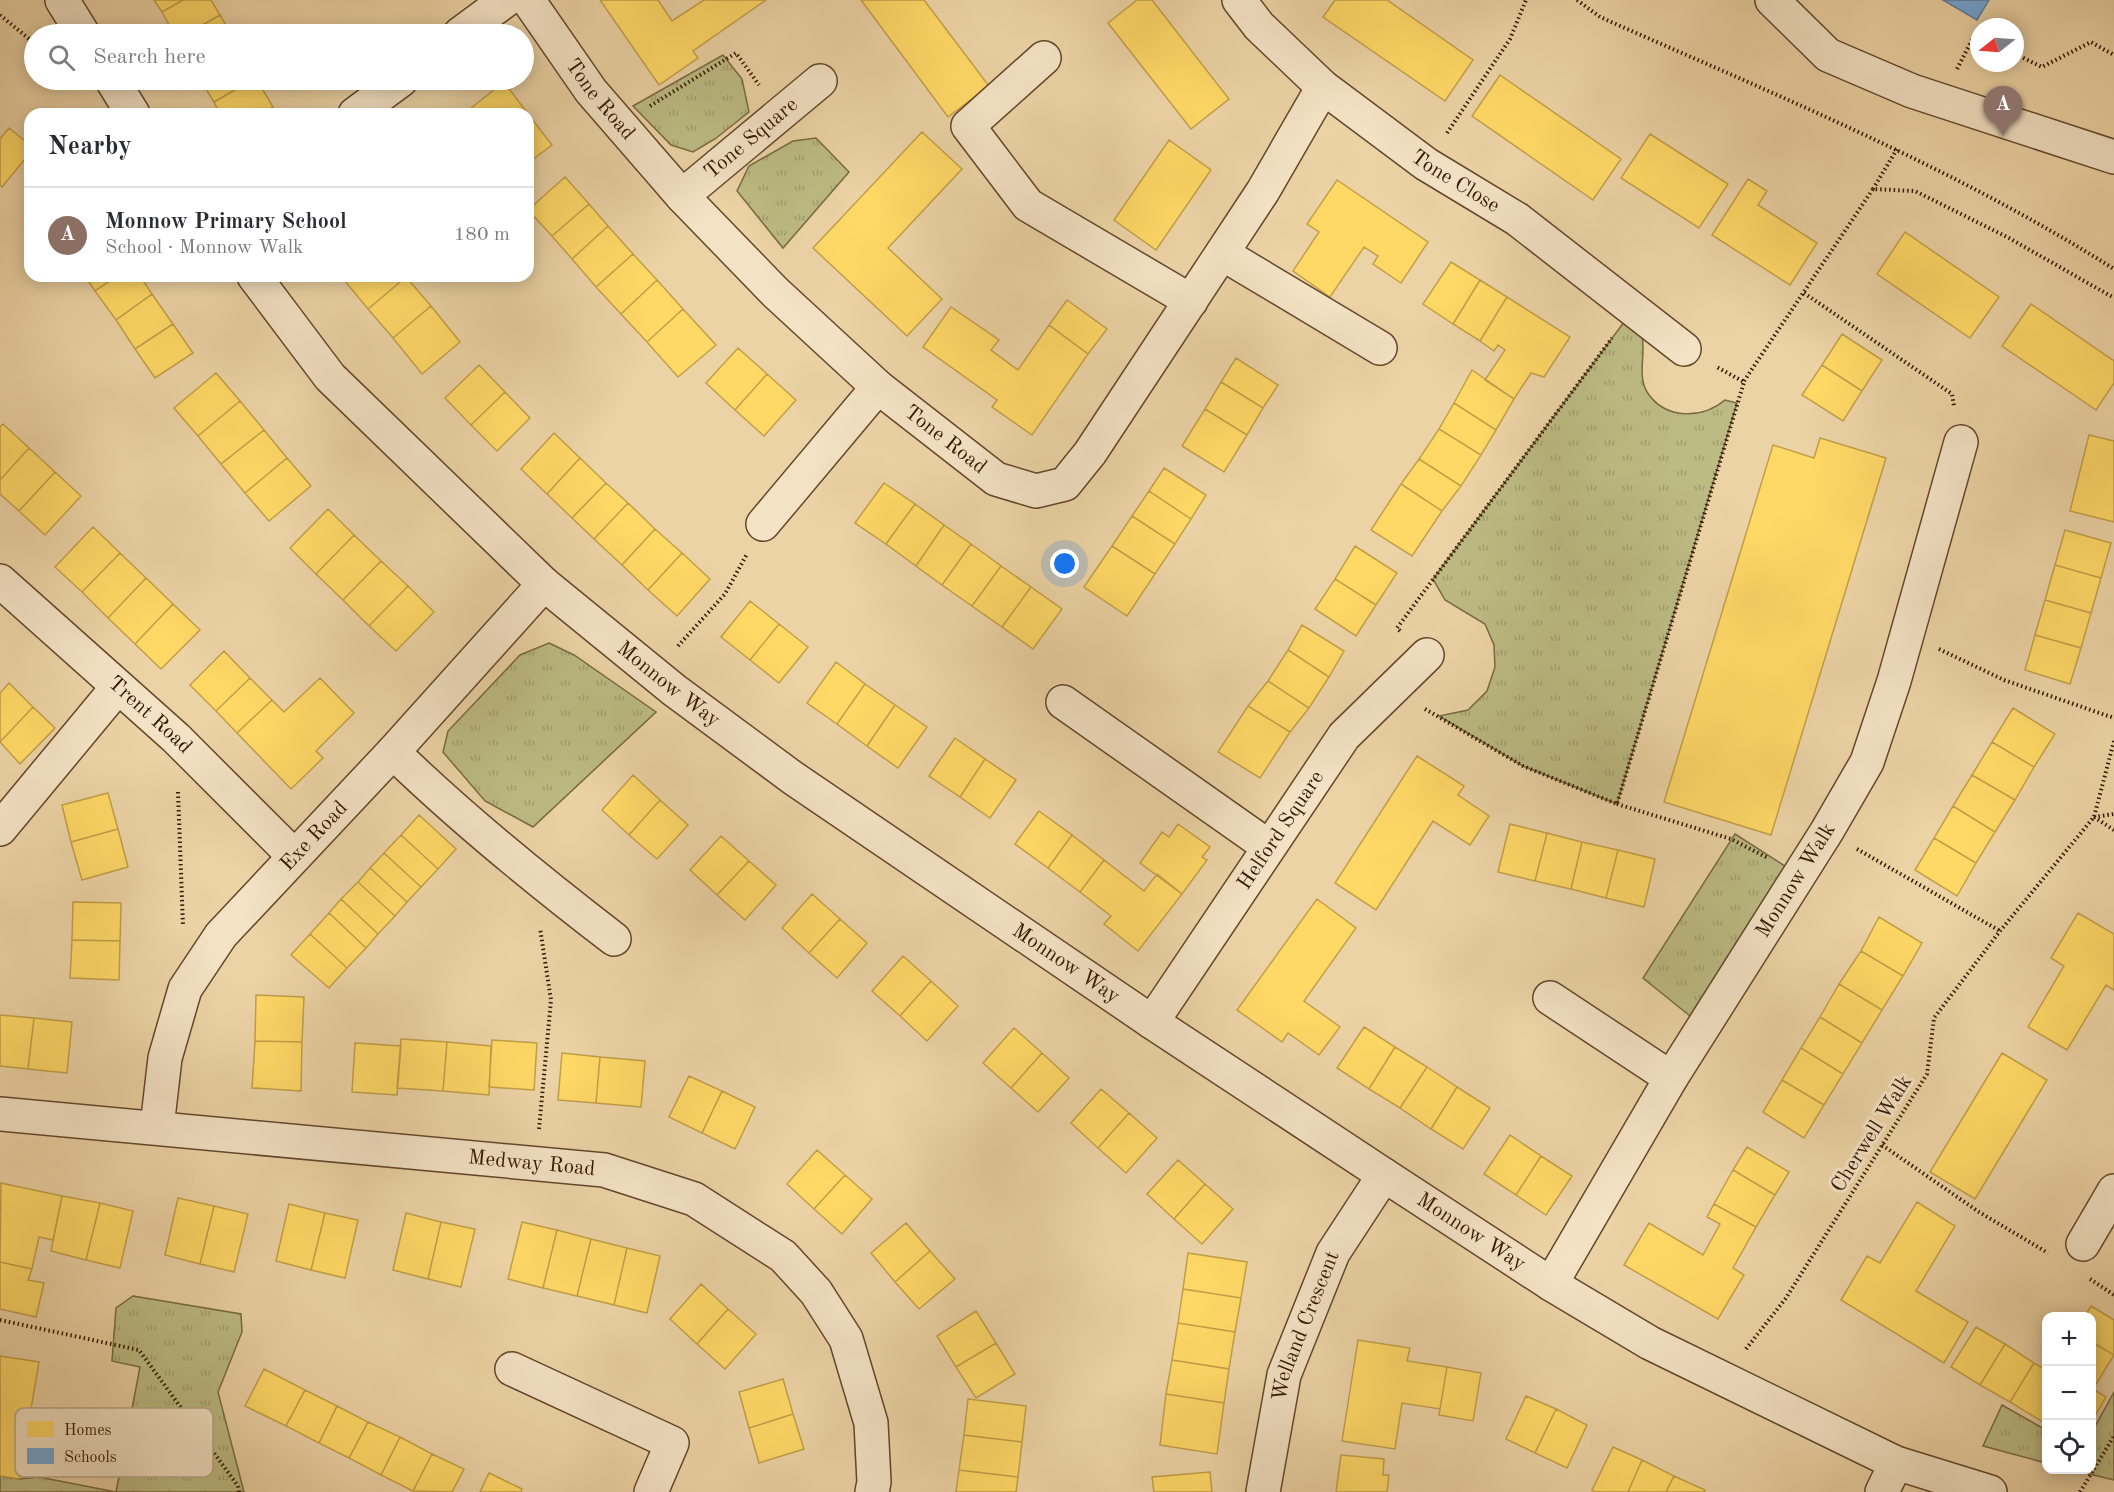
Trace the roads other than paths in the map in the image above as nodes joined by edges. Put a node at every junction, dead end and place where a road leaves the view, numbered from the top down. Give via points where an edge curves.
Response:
1 (62, 0) edge
2 (506, 0) edge
3 (528, 0) edge
4 (1239, 0) edge
5 (1772, 0) edge
6 (77, 24) edge
7 (474, 24) edge
8 (1044, 58) dead end
9 (820, 81) dead end
10 (1323, 87) junction
11 (118, 90) edge
12 (387, 90) edge
13 (129, 108) edge
14 (363, 108) edge
15 (2114, 157) edge
16 (682, 196) junction
17 (1222, 254) junction
18 (259, 282) edge
19 (1191, 301) junction
20 (1380, 348) dead end
21 (1684, 349) road end
22 (878, 387) junction
23 (1960, 442) road end
24 (763, 524) road end
25 (0, 581) edge
26 (544, 584) junction
27 (1427, 656) road end
28 (117, 688) junction
29 (1063, 702) dead end
30 (393, 752) junction
31 (0, 829) edge
32 (1269, 847) junction
33 (294, 856) junction
34 (614, 939) dead end
35 (1550, 998) dead end
36 (1152, 1022) junction
37 (1671, 1078) junction
38 (0, 1114) edge
39 (156, 1127) junction
40 (1384, 1175) junction
41 (2114, 1191) edge
42 (2070, 1251) road end
43 (1551, 1284) junction
44 (512, 1369) dead end
45 (1896, 1463) junction
46 (651, 1492) edge
47 (872, 1492) edge
48 (1263, 1492) edge
49 (1882, 1492) edge
50 (1990, 1492) edge

1 - 6 street
2 - 7 street
3 - 16 street, Tone Road via 591,91
4 - 10 street, Tone Close via 1259,26
5 - 15 street via 1828,55 1912,91
8 - 19 street via 968,126 1028,205
9 - 16 street, Tone Square
10 - 17 street, Tone Road
10 - 21 street, Tone Close via 1426,164 1517,219
11 - 13 street
12 - 14 street
16 - 22 street, Tone Road via 775,292
17 - 19 street, Tone Road
17 - 20 street
18 - 26 street, Monnow Way via 330,377
19 - 22 street, Tone Road via 1121,408 1065,484 1036,491 996,479
22 - 24 street
23 - 37 street, Monnow Walk via 1908,634 1867,762
25 - 28 street, Trent Road
26 - 30 street, Exe Road
26 - 36 street, Monnow Way via 653,673 793,778
27 - 32 street, Helford Square via 1344,736
28 - 31 street
28 - 33 street, Trent Road via 176,738
29 - 32 street
30 - 33 street, Exe Road
30 - 34 street via 458,814
32 - 36 street, Helford Square
33 - 39 street, Exe Road via 221,934 185,989 165,1058
35 - 37 street
36 - 40 street, Monnow Way
37 - 43 street, Monnow Walk
38 - 39 street, Medway Road
39 - 47 street, Medway Road via 604,1170 694,1199 783,1256 816,1292 846,1339 871,1423
40 - 43 street, Monnow Way
40 - 48 street, Welland Crescent via 1333,1253 1284,1375
41 - 42 street
43 - 45 street, Monnow Way via 1650,1343
44 - 46 street via 672,1443
45 - 49 street
45 - 50 street, Monnow Way

